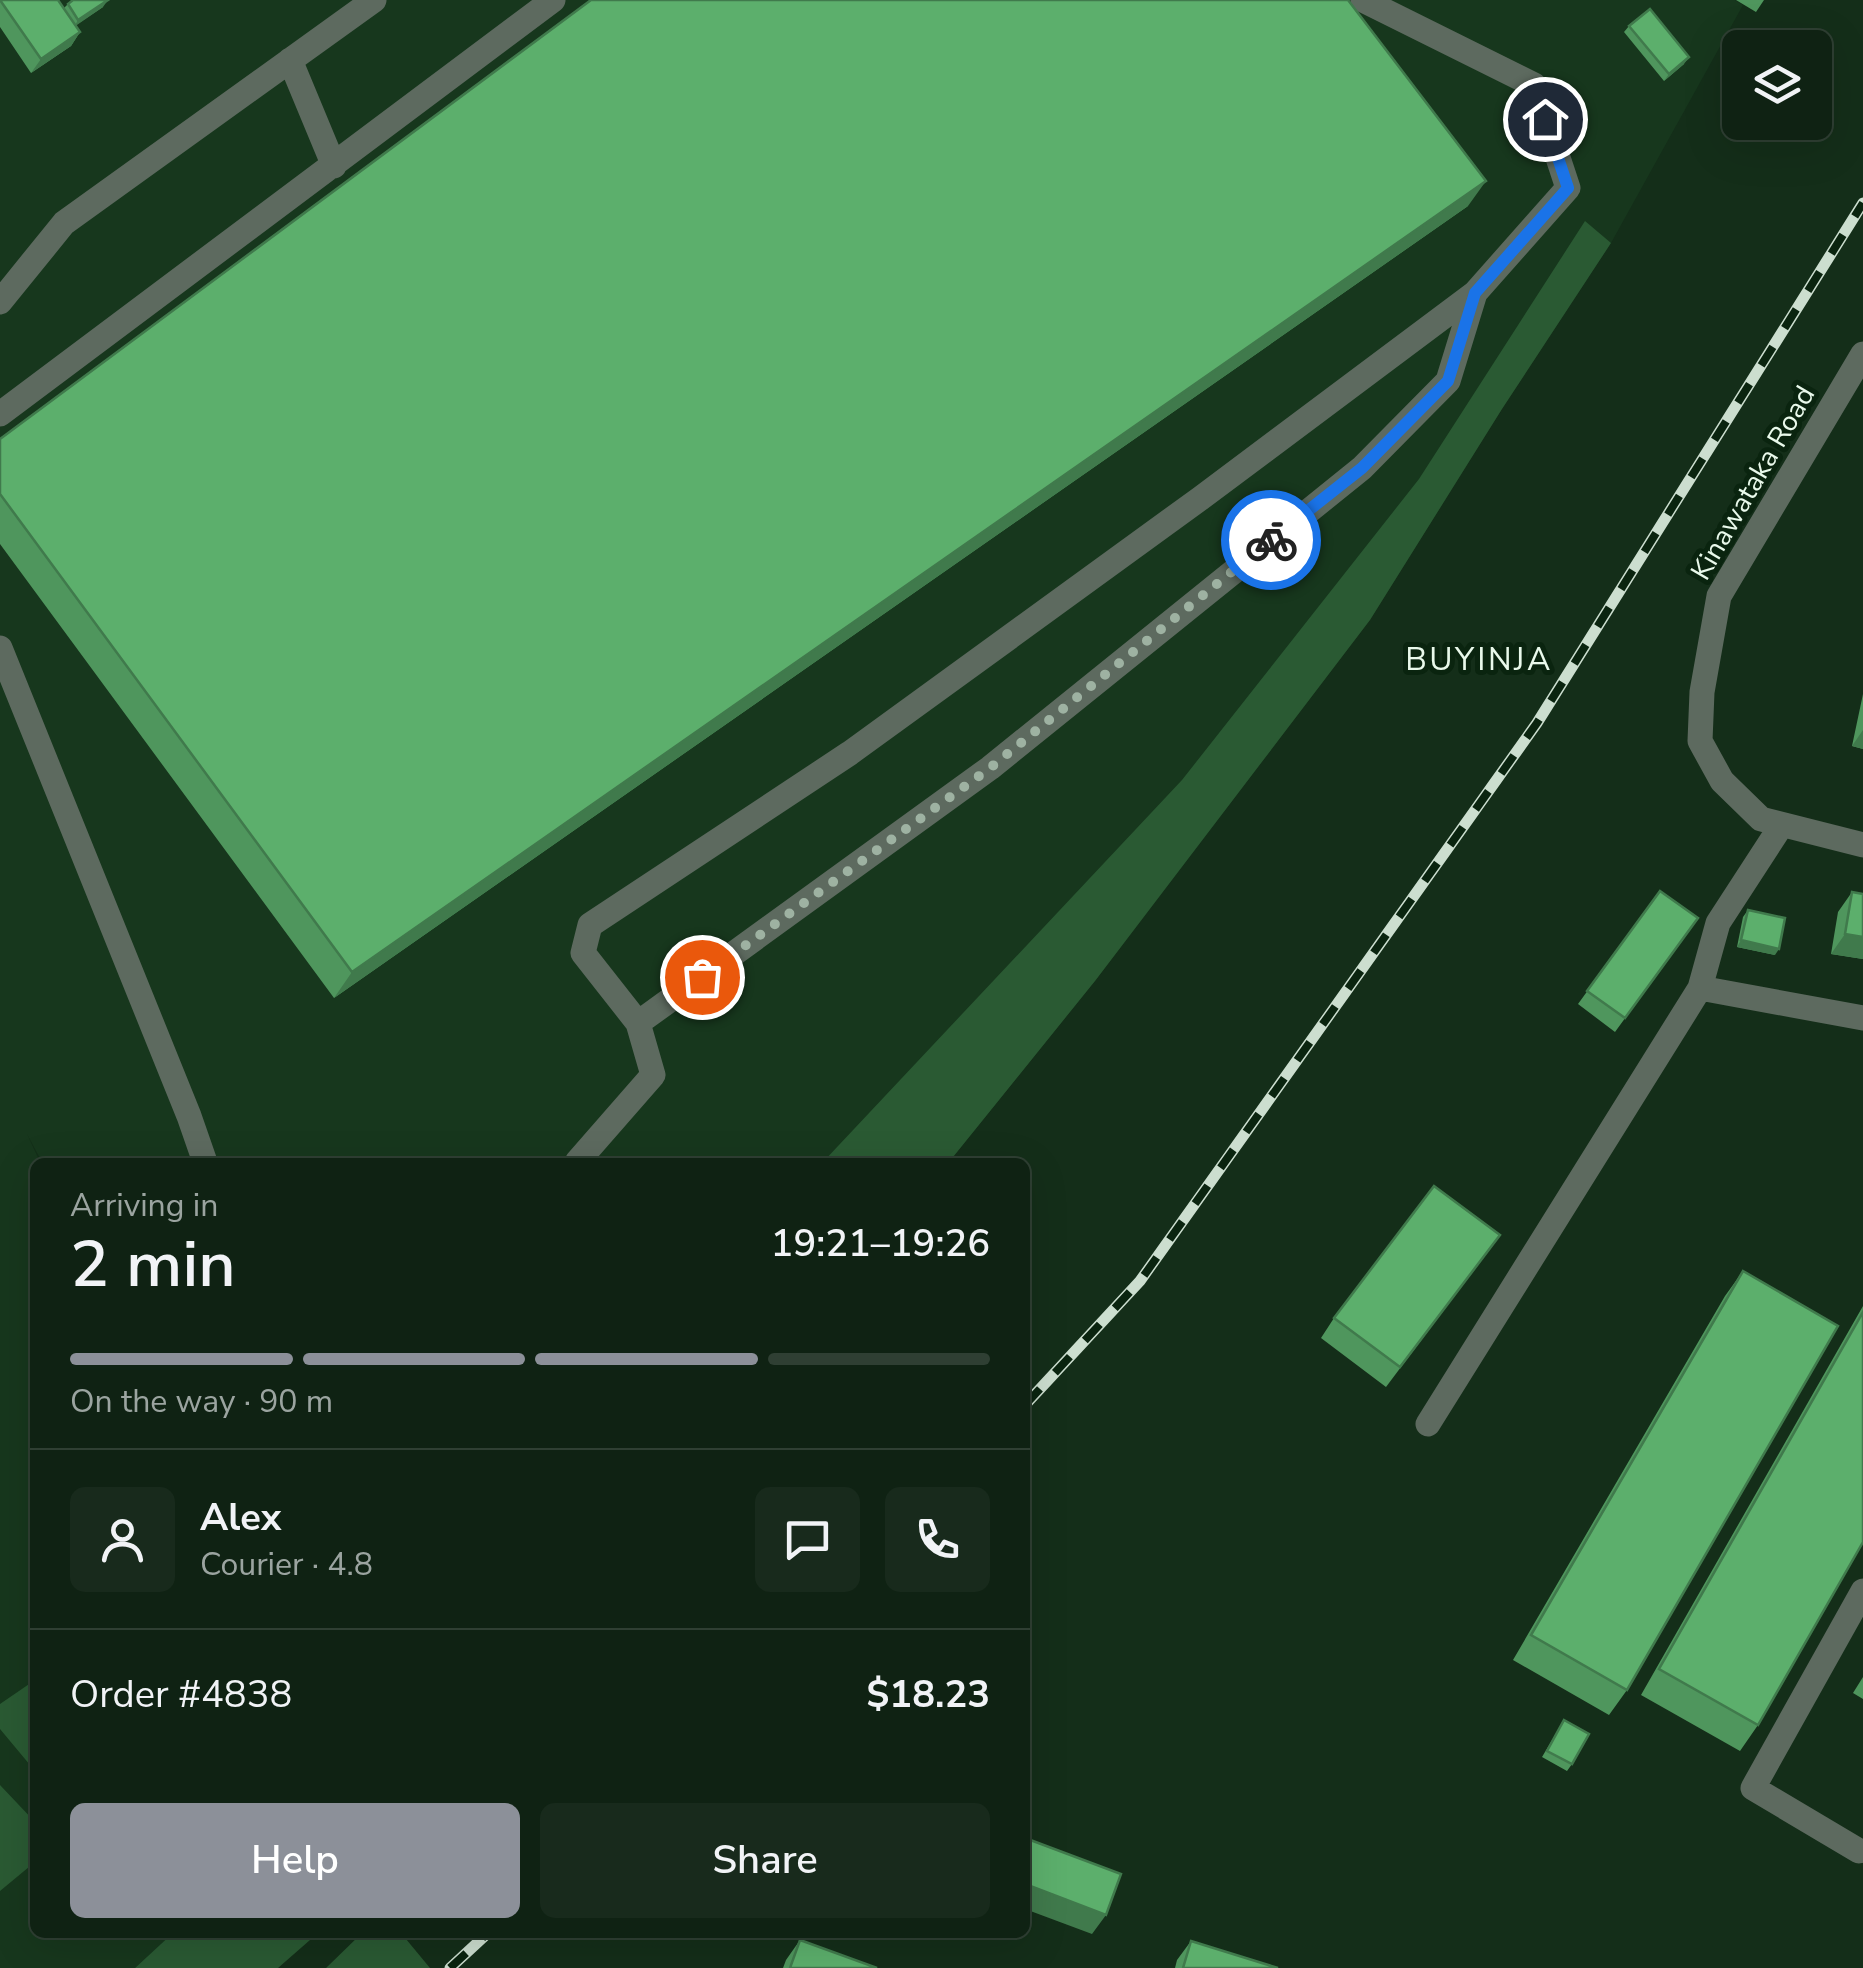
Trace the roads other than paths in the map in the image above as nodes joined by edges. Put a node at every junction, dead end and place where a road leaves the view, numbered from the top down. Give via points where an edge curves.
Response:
1 (374, 0) edge
2 (553, 0) edge
3 (1363, 0) edge
4 (290, 60) junction
5 (334, 166) junction
6 (1475, 293) junction
7 (0, 302) edge
8 (1863, 354) edge
9 (0, 414) edge
10 (0, 648) edge
11 (1781, 826) junction
12 (1863, 845) edge
13 (1700, 988) junction
14 (1863, 1018) edge
15 (638, 1024) junction
16 (203, 1158) edge
17 (580, 1158) edge
18 (1428, 1424) dead end
19 (1863, 1591) edge
20 (1859, 1850) dead end

1 - 4 street
2 - 5 street
3 - 6 street via 1534,85 1568,188
4 - 5 street
4 - 7 street via 64,223
5 - 9 street
6 - 15 street via 1448,381 1362,468 990,768
6 - 15 street via 850,753 590,925 582,954
8 - 11 street, Kinawataka Road via 1720,596 1702,692 1700,741 1722,782 1761,818
10 - 16 street
11 - 12 street, Kinawataka Road
11 - 13 street via 1718,923
13 - 14 street
13 - 18 street
15 - 17 street via 653,1076
19 - 20 street via 1752,1788

